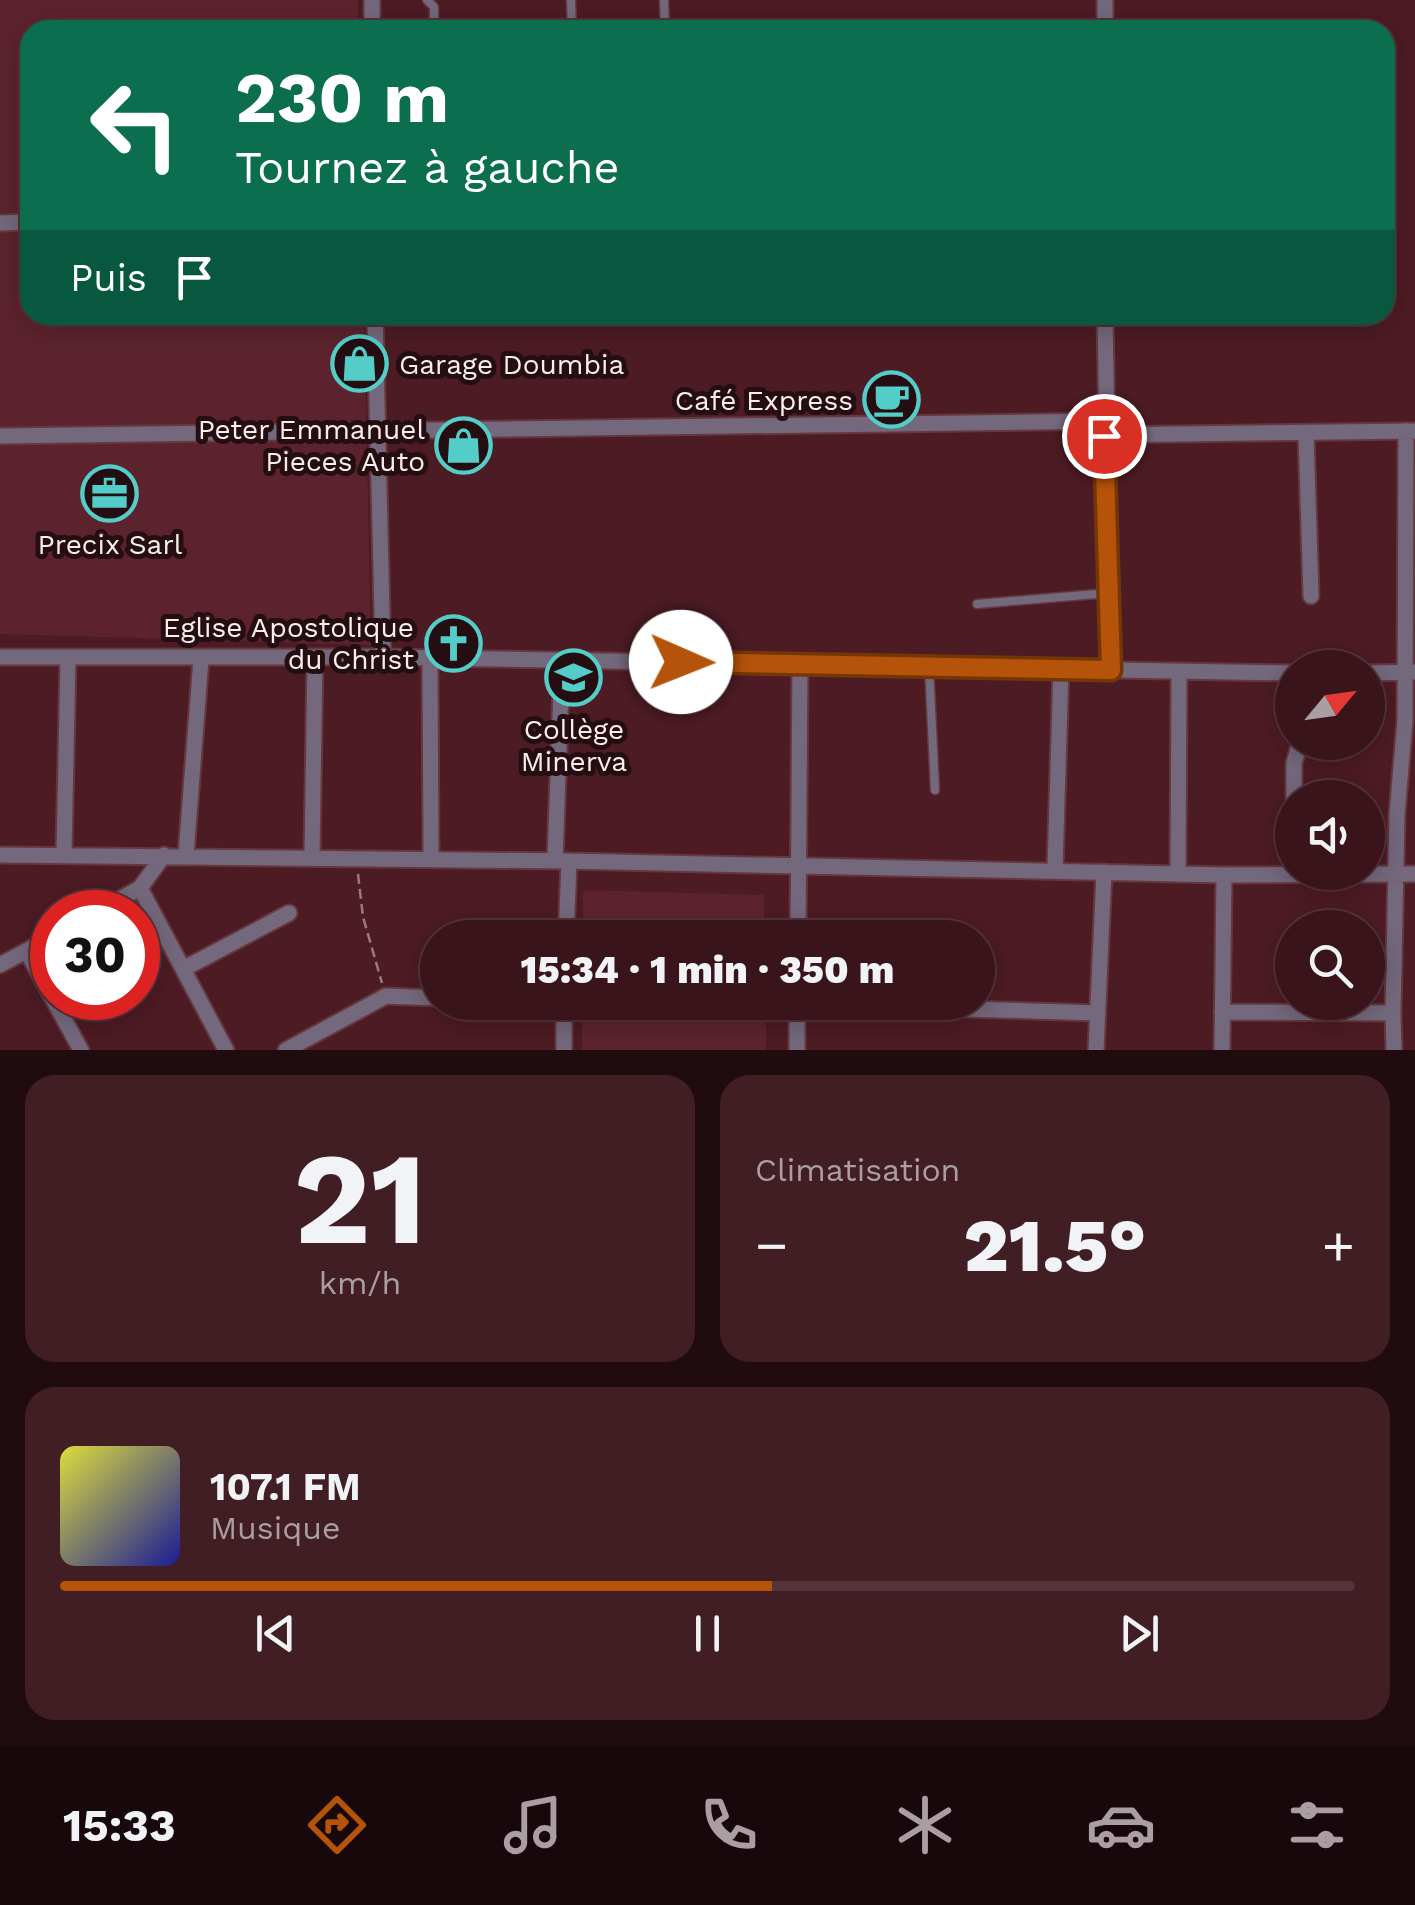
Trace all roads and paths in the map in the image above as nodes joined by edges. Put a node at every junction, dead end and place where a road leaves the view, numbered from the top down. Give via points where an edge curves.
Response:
1 (376, 325) edge
2 (1105, 325) edge
3 (1104, 428) junction
4 (376, 430) junction
5 (1410, 431) edge
6 (1306, 434) junction
7 (0, 436) edge
8 (1109, 593) junction
9 (1311, 596) dead end
10 (977, 604) dead end
11 (0, 657) edge
12 (383, 657) junction
13 (202, 658) junction
14 (430, 658) junction
15 (68, 659) junction
16 (315, 660) junction
17 (562, 660) junction
18 (800, 663) junction
19 (929, 666) junction
20 (1061, 668) junction
21 (1111, 670) junction
22 (1409, 672) edge
23 (1275, 673) edge
24 (1178, 674) junction
25 (935, 790) dead end
26 (64, 854) junction
27 (0, 855) edge
28 (164, 855) junction
29 (186, 855) junction
30 (312, 857) junction
31 (358, 858) junction
32 (431, 859) junction
33 (562, 861) junction
34 (799, 866) junction
35 (1055, 869) junction
36 (1104, 872) junction
37 (1178, 874) junction
38 (1407, 874) edge
39 (1275, 875) edge
40 (1224, 876) junction
41 (140, 888) junction
42 (136, 890) edge
43 (289, 913) dead end
44 (565, 920) edge
45 (798, 920) edge
46 (30, 950) edge
47 (26, 952) junction
48 (0, 965) edge
49 (185, 968) junction
50 (386, 996) junction
51 (420, 997) edge
52 (995, 1010) edge
53 (1222, 1012) junction
54 (1098, 1013) junction
55 (1393, 1013) junction
56 (564, 1020) edge
57 (798, 1020) edge
58 (81, 1050) edge
59 (226, 1050) edge
60 (286, 1050) edge
61 (564, 1050) edge
62 (797, 1050) edge
63 (1096, 1050) edge
64 (1222, 1050) edge
65 (1394, 1050) edge

1 - 4 street
2 - 3 street
3 - 4 street
3 - 6 street
3 - 8 street
4 - 7 street
4 - 12 street
5 - 6 street
5 - 22 street
6 - 9 street
8 - 10 lane
8 - 21 street
11 - 15 street
12 - 14 street
12 - 16 street
13 - 15 street
13 - 16 street
13 - 29 street
14 - 17 street
14 - 32 street
15 - 26 street
16 - 30 street
17 - 18 street
17 - 33 street
18 - 19 street
18 - 34 street
19 - 20 street
19 - 25 lane
20 - 21 street
20 - 35 street
21 - 24 street
22 - 38 street
23 - 24 street
24 - 37 street
26 - 27 street
26 - 28 street
28 - 29 street
28 - 41 street
29 - 30 street
30 - 31 street
31 - 32 street
31 - 50 path via 358,895
32 - 33 street
33 - 34 street
33 - 44 street
34 - 35 street
34 - 45 street
35 - 36 street
36 - 37 street
36 - 54 street
37 - 40 street
38 - 55 street
39 - 40 street
40 - 53 street
41 - 42 street
41 - 49 street
43 - 49 street
46 - 47 street
47 - 48 street
47 - 58 street
49 - 59 street
50 - 51 street
50 - 60 street
52 - 54 street
53 - 55 street
53 - 64 street
54 - 63 street
55 - 65 street
56 - 61 street
57 - 62 street

